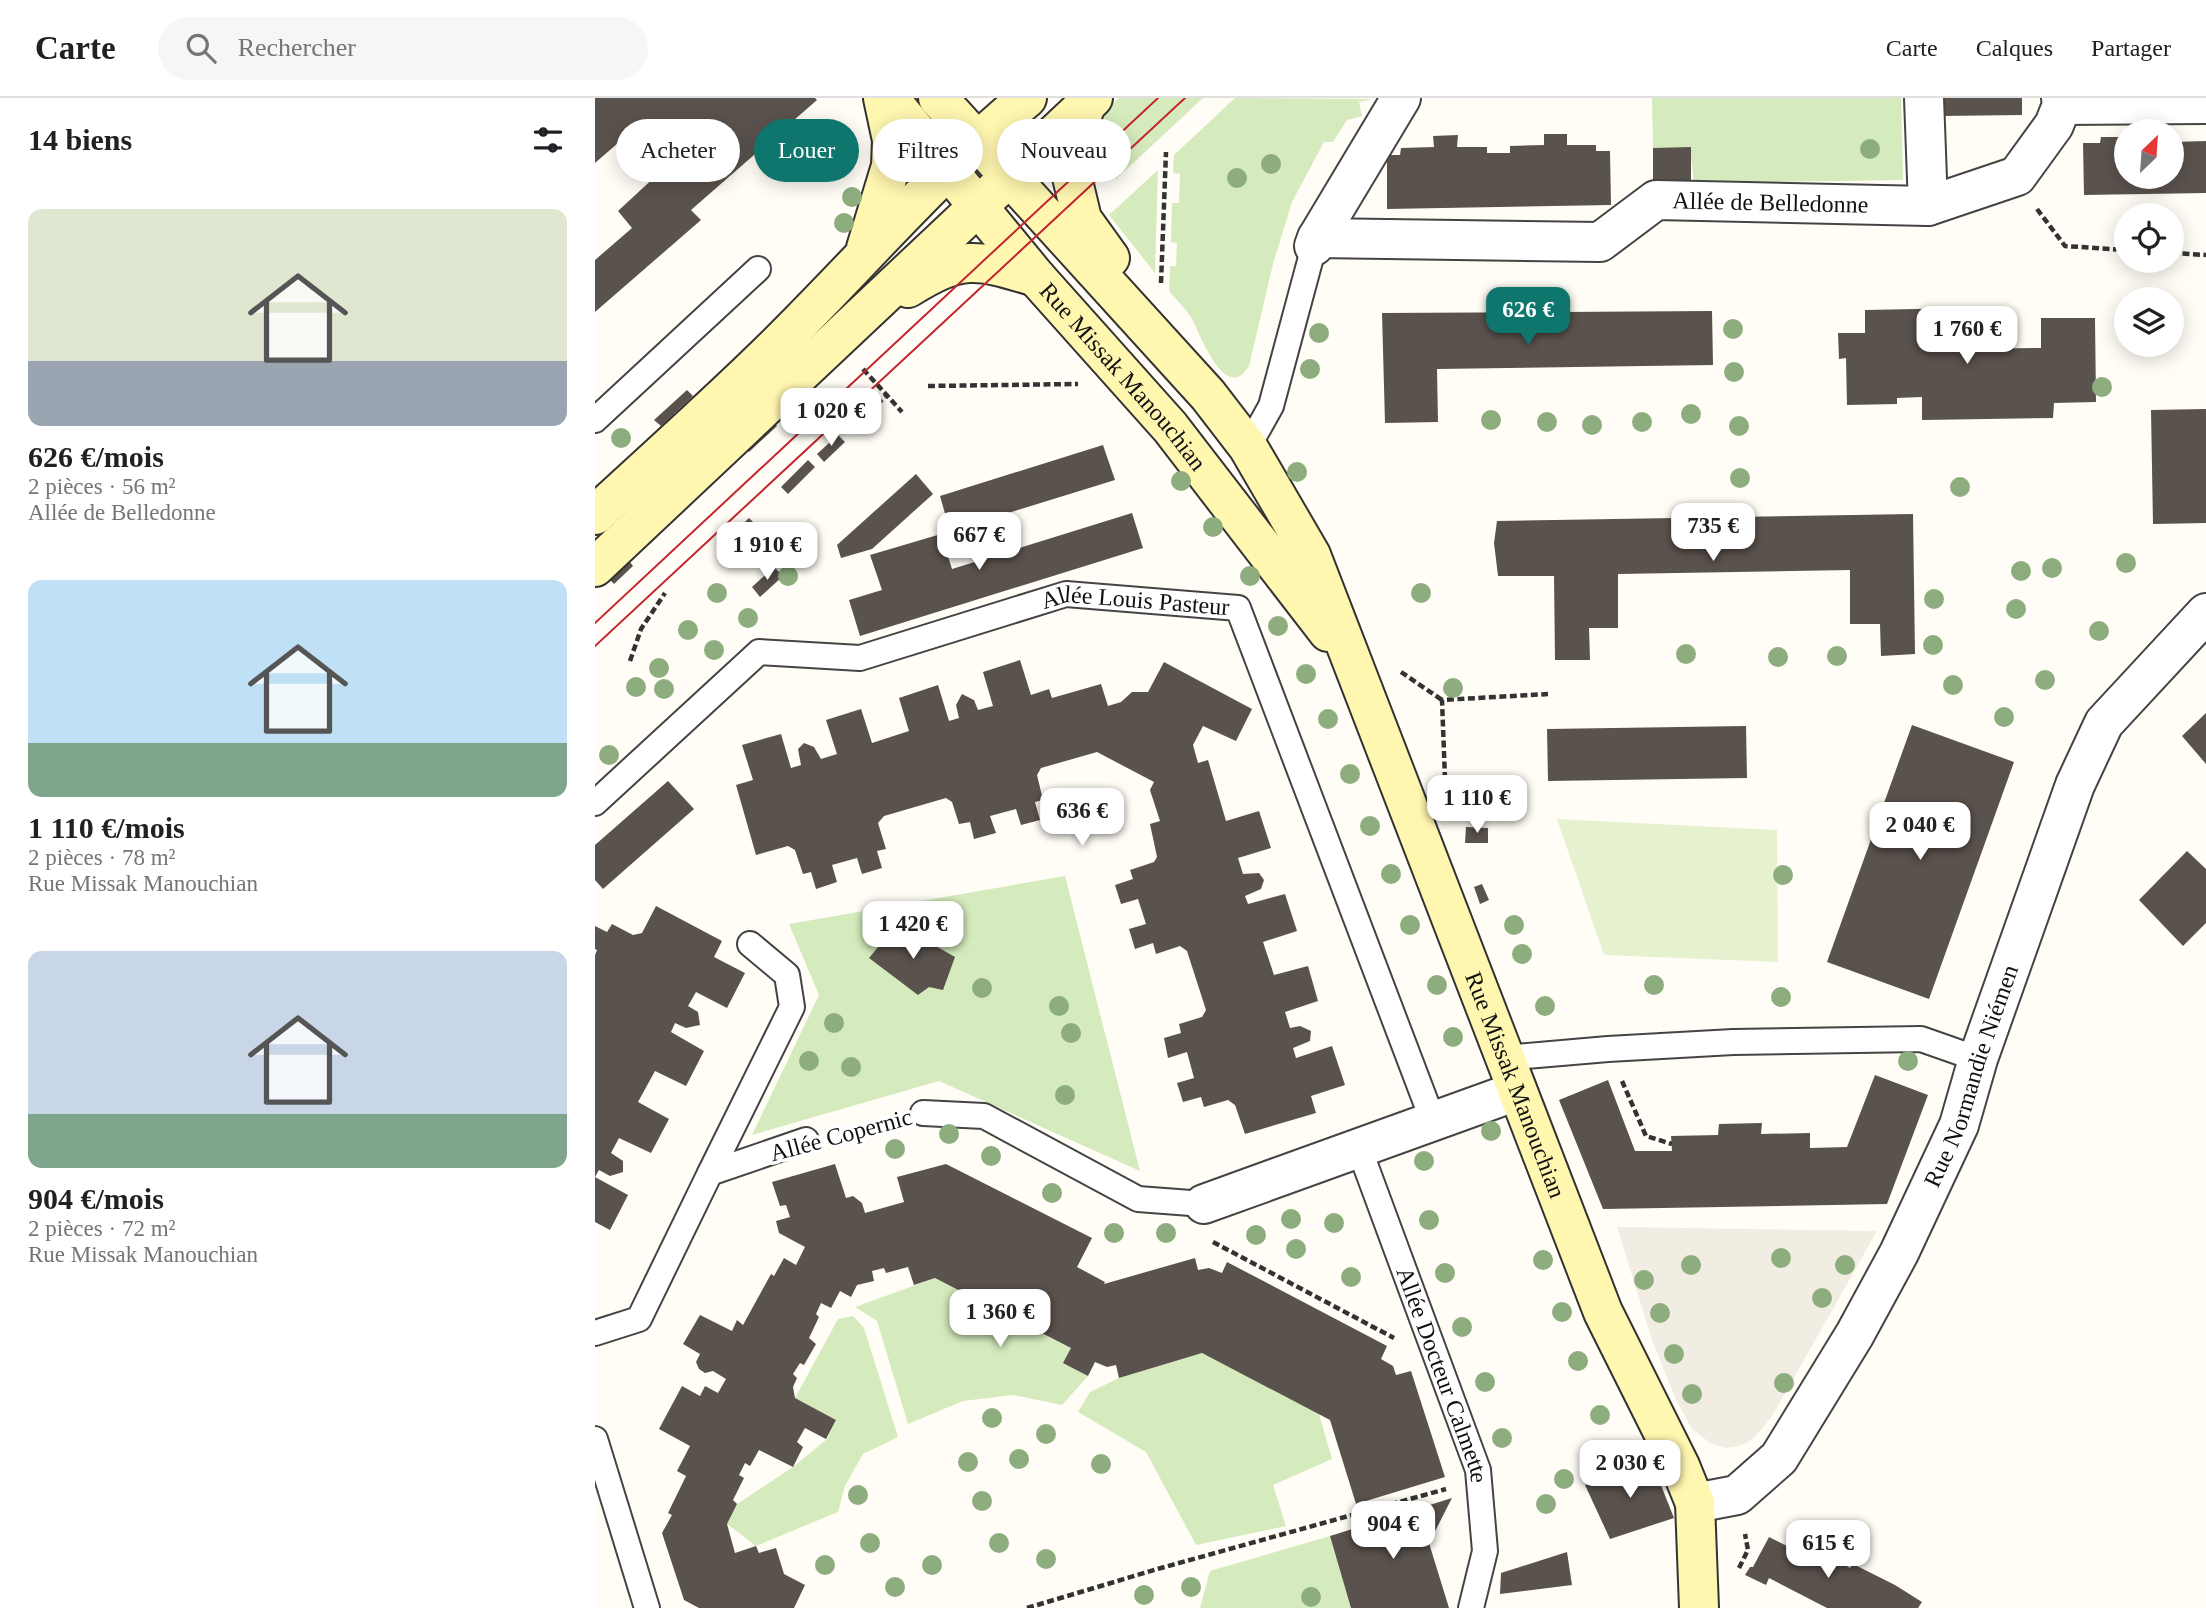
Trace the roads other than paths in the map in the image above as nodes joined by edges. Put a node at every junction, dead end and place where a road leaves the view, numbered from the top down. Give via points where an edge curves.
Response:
1 (883, 98) edge
2 (889, 98) edge
3 (916, 98) edge
4 (938, 98) edge
5 (1027, 98) edge
6 (1401, 98) edge
7 (1924, 98) edge
8 (1080, 101) edge
9 (2062, 101) edge
10 (2206, 104) edge
11 (914, 119) edge
12 (933, 119) edge
13 (949, 119) edge
14 (983, 166) edge
15 (983, 170) edge
16 (983, 179) edge
17 (983, 181) edge
18 (967, 182) edge
19 (969, 182) edge
20 (971, 182) edge
21 (983, 182) edge
22 (1928, 206) junction
23 (1316, 242) junction
24 (863, 257) junction
25 (758, 269) dead end
26 (1036, 277) junction
27 (856, 320) junction
28 (1154, 336) junction
29 (819, 355) junction
30 (1192, 377) junction
31 (595, 419) edge
32 (1248, 447) junction
33 (597, 509) edge
34 (595, 566) edge
35 (2206, 613) edge
36 (1350, 661) junction
37 (595, 803) edge
38 (750, 944) dead end
39 (1978, 1059) junction
40 (1511, 1075) junction
41 (923, 1113) road end
42 (1433, 1121) junction
43 (806, 1140) road end
44 (1359, 1148) junction
45 (710, 1173) junction
46 (1204, 1204) joint
47 (595, 1333) edge
48 (595, 1439) edge
49 (1695, 1503) junction
50 (647, 1608) edge
51 (1471, 1608) edge
52 (1699, 1608) edge

1 - 24 street via 892,140 891,166
2 - 11 street, Rue Missak Manouchian
3 - 12 street
4 - 13 street, Rue Missak Manouchian
5 - 14 street
6 - 23 street
7 - 22 street
8 - 15 street
8 - 28 street via 1071,151 1082,219 1117,268
9 - 10 street
9 - 22 street, Allée de Belledonne via 2054,125 2017,176
16 - 28 street, Rue Missak Manouchian
17 - 30 street via 1047,266 1113,338
18 - 24 street
19 - 29 street via 860,282
20 - 27 street
21 - 26 street, Rue Missak Manouchian
22 - 23 street, Allée de Belledonne via 1655,200 1600,242
23 - 32 lane via 1272,406
24 - 33 street via 770,352
25 - 31 lane
26 - 27 street via 992,263 966,262 940,269
26 - 36 street, Rue Missak Manouchian via 1170,428
27 - 29 street
28 - 30 street, Rue Missak Manouchian
29 - 34 street
30 - 32 street, Rue Missak Manouchian
32 - 36 street, Rue Missak Manouchian via 1311,555
35 - 39 street, Rue Normandie Niémen via 2103,723 2088,753
36 - 40 street, Rue Missak Manouchian
37 - 42 lane, Allée Louis Pasteur via 759,652 860,658 1066,594 1238,608
38 - 45 lane via 786,975 792,1007
39 - 40 lane via 1921,1039 1733,1042 1608,1049
39 - 49 street, Rue Normandie Niémen via 1959,1125 1899,1253 1779,1458 1737,1495
40 - 42 street
40 - 49 street, Rue Missak Manouchian via 1603,1312
41 - 46 lane, Allée Copernic via 984,1116 1138,1199
42 - 44 street
43 - 45 lane, Allée Copernic
44 - 46 street
44 - 51 lane, Allée Docteur Calmette via 1478,1470 1485,1551
45 - 47 lane via 639,1319
48 - 50 lane
49 - 52 street, Rue Missak Manouchian

